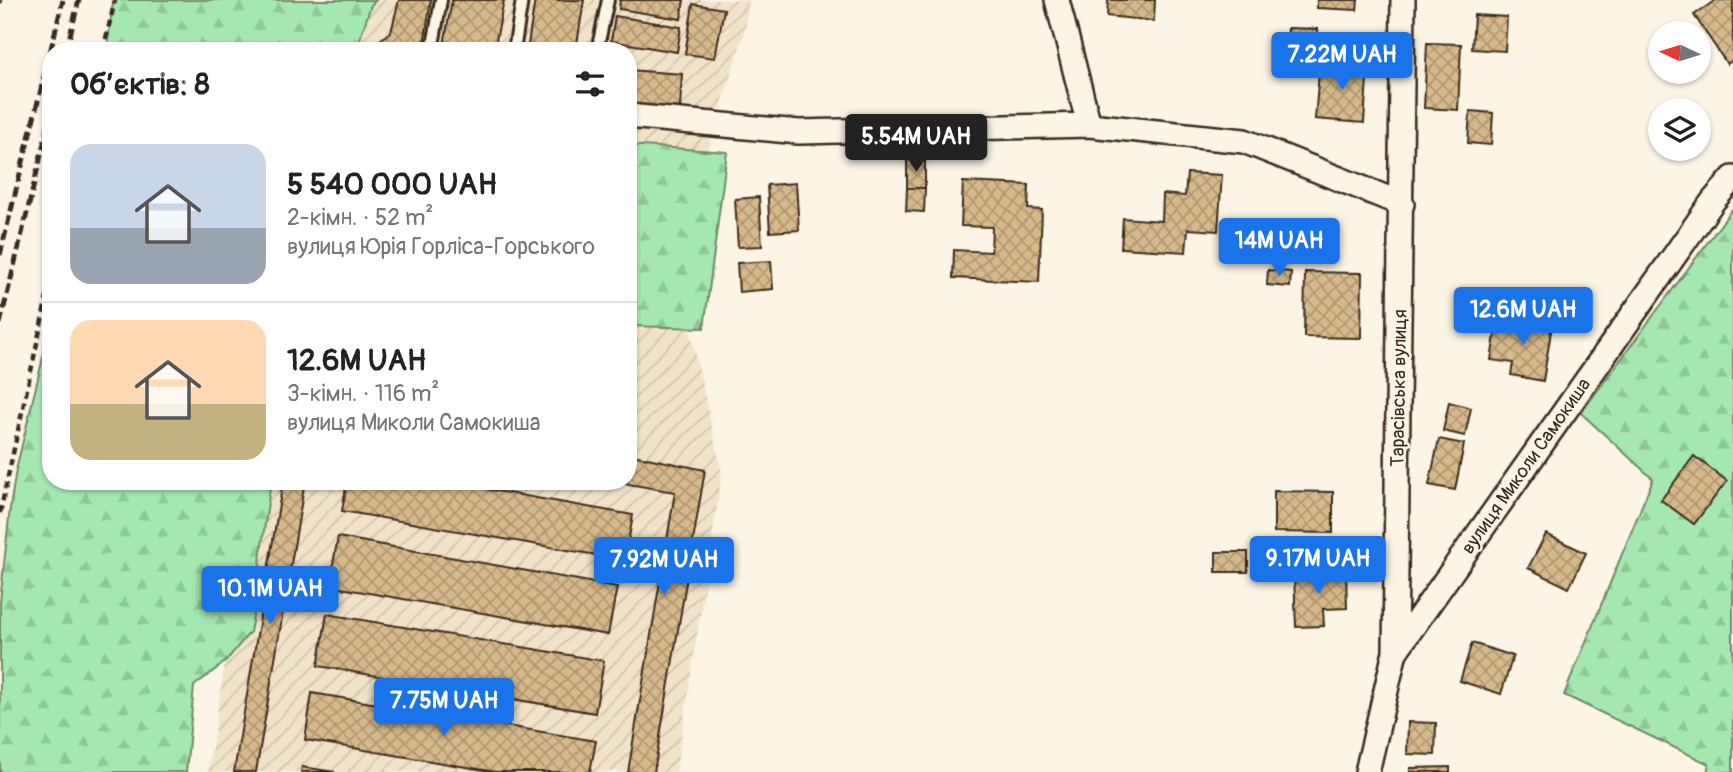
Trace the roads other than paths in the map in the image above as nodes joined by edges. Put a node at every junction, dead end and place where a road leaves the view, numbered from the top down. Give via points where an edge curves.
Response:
1 (441, 0) edge
2 (522, 0) edge
3 (608, 0) edge
4 (1057, 0) edge
5 (1403, 0) edge
6 (434, 42) edge
7 (515, 42) edge
8 (599, 42) edge
9 (637, 118) edge
10 (1089, 125) junction
11 (1733, 178) edge
12 (1402, 204) junction
13 (1395, 652) junction
14 (1367, 772) edge

1 - 6 lane
2 - 7 lane
3 - 8 lane
4 - 10 street
5 - 12 street, Тарасівська вулиця
9 - 10 street via 799,132
10 - 12 street via 1244,141
11 - 13 street, вулиця Миколи Самокиша
12 - 13 street, Тарасівська вулиця
13 - 14 street, Тарасівська вулиця

